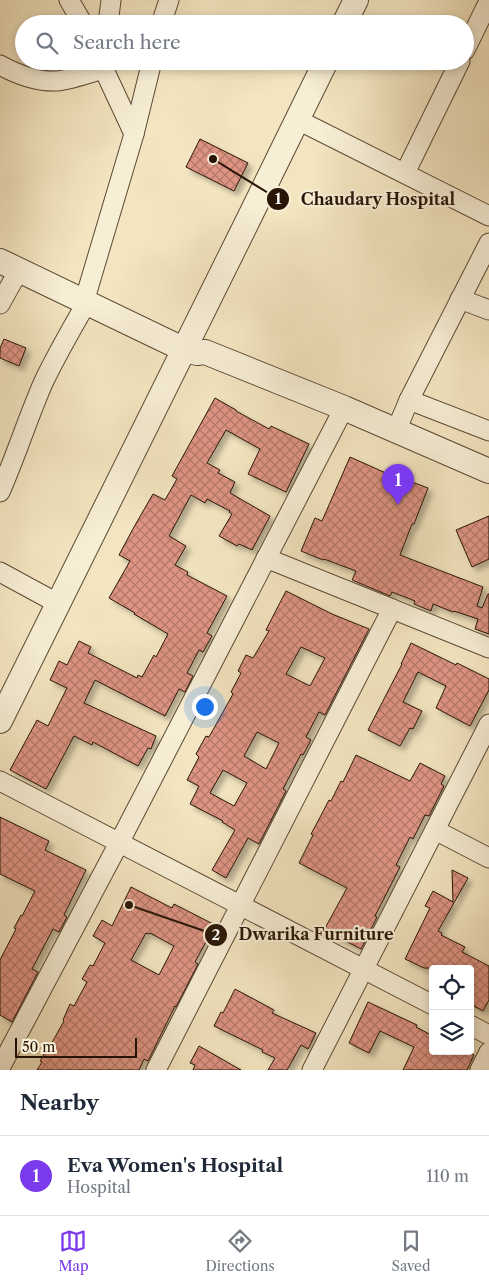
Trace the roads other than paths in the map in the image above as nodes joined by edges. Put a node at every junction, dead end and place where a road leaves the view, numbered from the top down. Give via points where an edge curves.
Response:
1 (69, 0) edge
2 (110, 0) edge
3 (169, 0) edge
4 (356, 0) edge
5 (489, 2) edge
6 (77, 15) edge
7 (109, 15) edge
8 (164, 15) edge
9 (348, 15) edge
10 (474, 32) edge
11 (0, 64) edge
12 (87, 70) edge
13 (106, 70) edge
14 (150, 70) edge
15 (322, 70) edge
16 (456, 70) edge
17 (298, 120) junction
18 (134, 134) junction
19 (405, 174) junction
20 (489, 216) edge
21 (489, 243) edge
22 (0, 250) edge
23 (9, 266) edge
24 (87, 297) junction
25 (460, 299) junction
26 (0, 304) edge
27 (489, 310) edge
28 (193, 348) junction
29 (409, 400) junction
30 (344, 408) junction
31 (396, 431) junction
32 (489, 431) edge
33 (489, 471) edge
34 (0, 492) edge
35 (266, 558) junction
36 (0, 572) edge
37 (57, 603) junction
38 (392, 609) junction
39 (489, 648) edge
40 (2, 712) edge
41 (489, 724) edge
42 (0, 781) edge
43 (435, 830) junction
44 (119, 843) junction
45 (489, 858) edge
46 (240, 906) junction
47 (363, 970) junction
48 (429, 1003) edge
49 (474, 1027) edge
50 (489, 1034) edge
51 (489, 1052) edge
52 (0, 1068) edge
53 (156, 1070) edge
54 (312, 1070) edge
55 (480, 1070) edge

1 - 6 street
2 - 7 street
3 - 8 street
4 - 9 street
5 - 10 street
11 - 12 street via 36,80 59,81
13 - 18 street
14 - 18 street
15 - 17 street
16 - 19 street
17 - 19 street
17 - 28 street
18 - 24 street
19 - 20 street
21 - 25 street
22 - 24 street
23 - 24 street
23 - 26 street
24 - 28 street
24 - 34 street via 44,382
25 - 27 street
25 - 29 street
28 - 30 street
28 - 37 street
29 - 31 street
29 - 32 street
30 - 31 street
30 - 35 street
31 - 33 street
35 - 38 street
35 - 44 street
36 - 37 street
37 - 40 street
38 - 39 street
38 - 46 street
41 - 43 street
42 - 44 street
43 - 45 street
43 - 47 street
44 - 46 street
44 - 52 street
46 - 47 street
46 - 53 street
47 - 48 street
47 - 54 street
49 - 50 street
51 - 55 street

